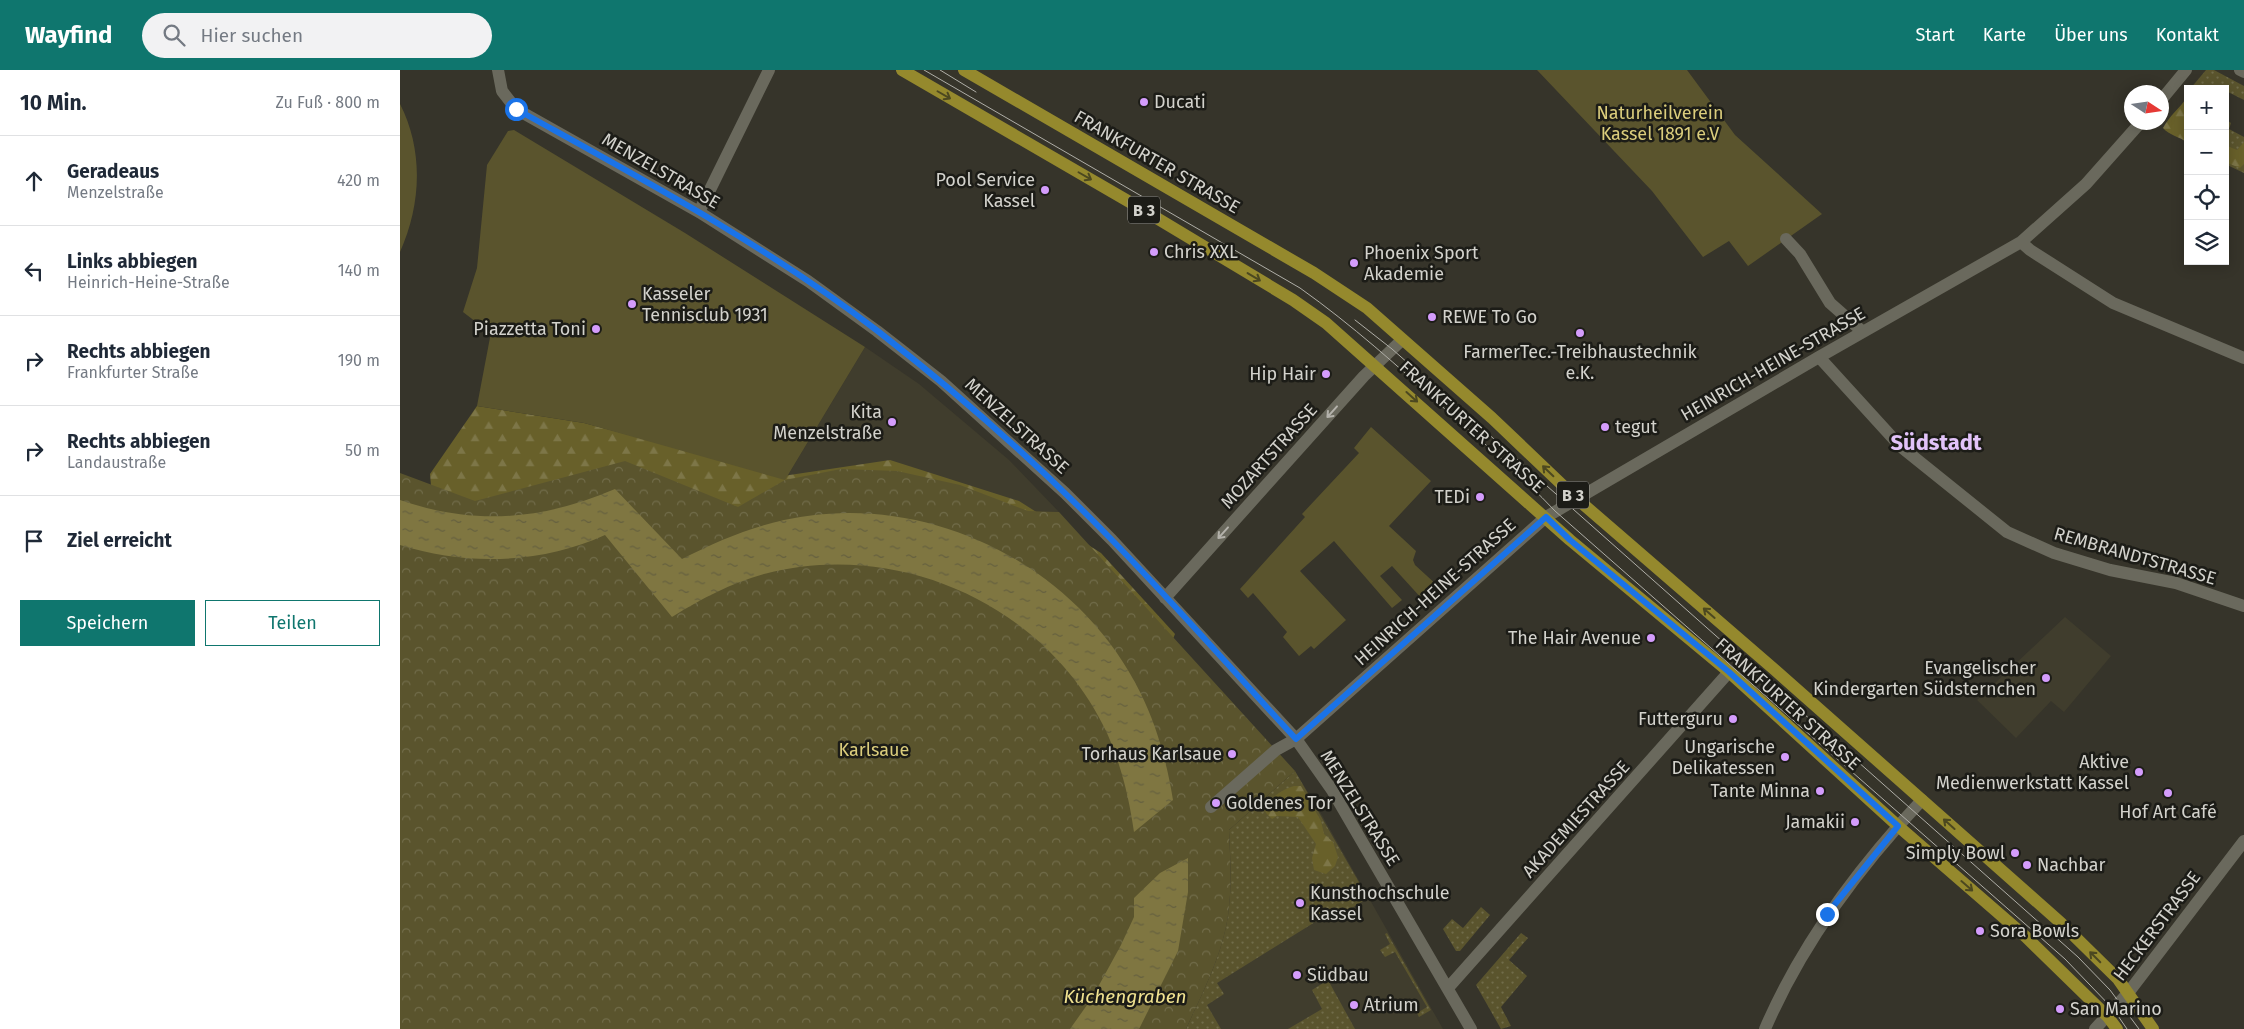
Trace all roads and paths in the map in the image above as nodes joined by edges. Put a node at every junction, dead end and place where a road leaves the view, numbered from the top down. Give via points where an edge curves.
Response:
1 (498, 70) edge
2 (769, 70) edge
3 (902, 70) edge
4 (964, 70) edge
5 (2186, 70) edge
6 (2240, 70) edge
7 (2244, 72) edge
8 (2169, 91) edge
9 (2134, 130) edge
10 (699, 212) junction
11 (1786, 239) dead end
12 (2020, 242) junction
13 (1863, 332) junction
14 (1402, 340) junction
15 (1819, 356) junction
16 (2244, 358) edge
17 (1376, 365) junction
18 (1576, 498) junction
19 (1546, 517) junction
20 (1165, 598) junction
21 (2244, 606) edge
22 (1729, 672) junction
23 (1296, 739) junction
24 (1922, 800) junction
25 (1211, 807) dead end
26 (1898, 826) junction
27 (2244, 841) edge
28 (1448, 988) junction
29 (2128, 993) junction
30 (2108, 1016) junction
31 (1471, 1029) edge
32 (1766, 1029) edge
33 (2095, 1029) edge
34 (2117, 1029) edge
35 (2153, 1029) edge

1 - 10 street, MENZELSTRASSE via 502,91 516,109
2 - 10 street
3 -> 17 main road, FRANKFURTER STRASSE / B 3 via 1293,300
4 - 14 main road, FRANKFURTER STRASSE / B 3 via 1314,273 1366,308
5 - 8 street
6 - 7 street
9 - 12 street, HEINRICH-HEINE-STRASSE via 2086,184
10 - 20 street, MENZELSTRASSE via 808,281 941,382 1065,493
11 - 13 street via 1800,254 1830,303
12 - 13 street, HEINRICH-HEINE-STRASSE
12 - 16 street via 2114,303
13 - 15 street, HEINRICH-HEINE-STRASSE
14 - 17 street, MOZARTSTRASSE
18 -> 14 main road, FRANKFURTER STRASSE / B 3 via 1492,418
15 - 18 street, HEINRICH-HEINE-STRASSE
15 - 21 street, REMBRANDTSTRASSE via 1900,446 2007,532 2054,553 2110,570 2176,583
17 -> 19 main road, FRANKFURTER STRASSE / B 3
17 -> 20 street, MOZARTSTRASSE
18 - 19 street, HEINRICH-HEINE-STRASSE
24 -> 18 main road, FRANKFURTER STRASSE / B 3
19 - 22 main road, FRANKFURTER STRASSE / B 3
19 - 23 street, HEINRICH-HEINE-STRASSE
20 - 23 street, MENZELSTRASSE
22 - 26 main road, FRANKFURTER STRASSE / B 3
22 - 28 street, AKADEMIESTRASSE
23 - 25 street, HEINRICH-HEINE-STRASSE via 1276,750
23 - 28 street, MENZELSTRASSE via 1332,790
24 - 26 street
29 -> 24 main road, FRANKFURTER STRASSE / B 3 via 2061,923
26 -> 30 main road, FRANKFURTER STRASSE / B 3 via 2026,937
26 - 32 street via 1827,914 1790,976
27 - 29 street, HECKERSTRASSE
28 - 31 street, MENZELSTRASSE
29 - 30 street, HECKERSTRASSE
29 - 35 main road, FRANKFURTER STRASSE / B 3
30 - 33 street, HECKERSTRASSE
30 - 34 main road, FRANKFURTER STRASSE / B 3

